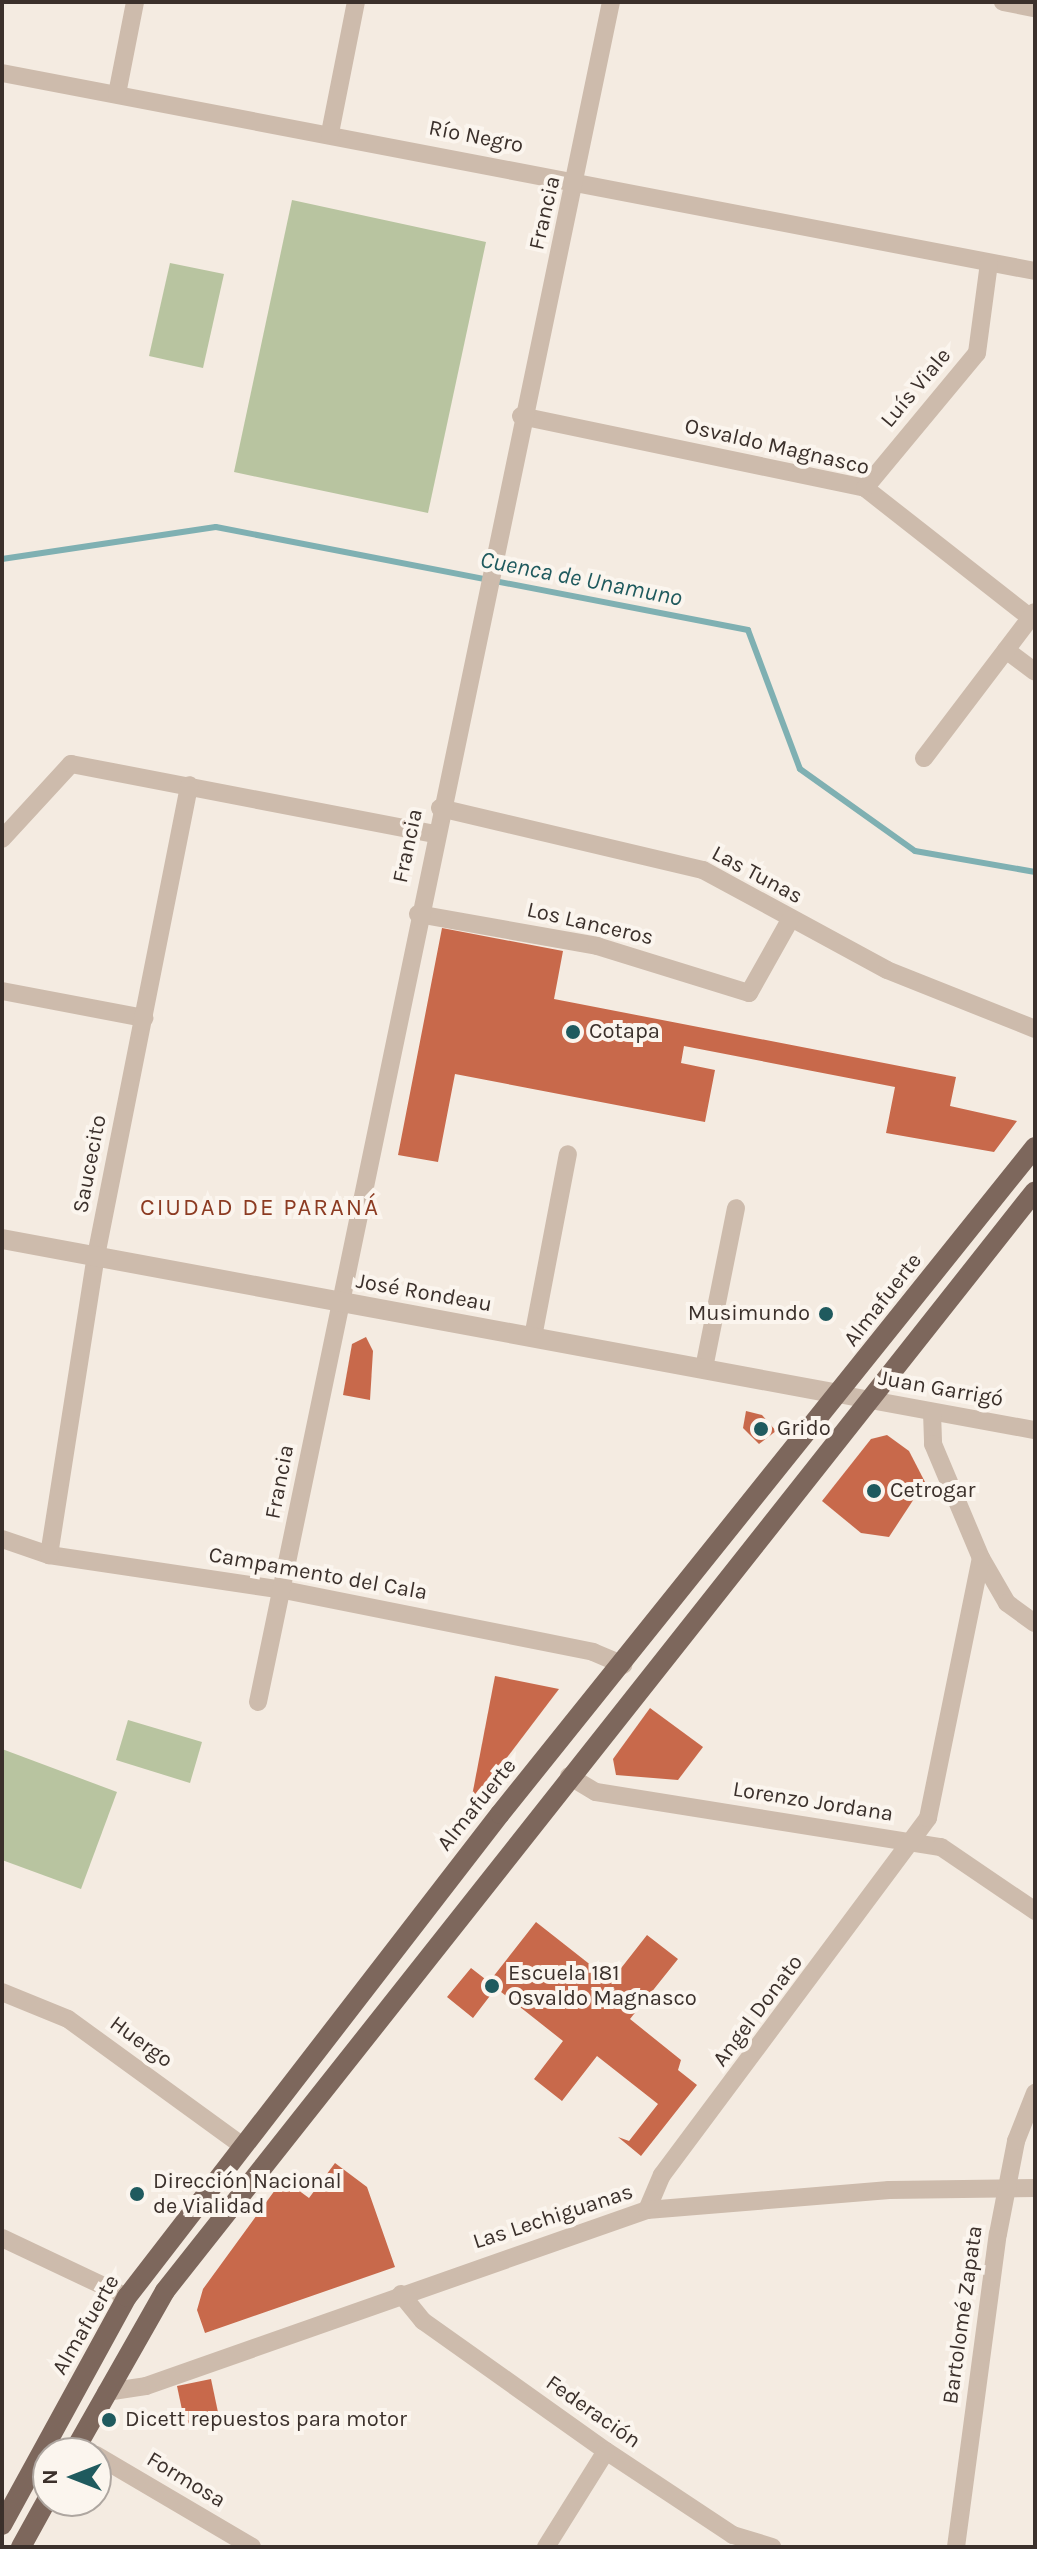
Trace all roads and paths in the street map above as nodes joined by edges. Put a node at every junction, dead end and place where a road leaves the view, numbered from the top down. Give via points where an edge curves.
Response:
1 (135, 2) edge
2 (356, 2) edge
3 (611, 2) edge
4 (1003, 2) edge
5 (1035, 8) edge
6 (2, 73) edge
7 (117, 94) junction
8 (330, 133) junction
9 (577, 181) junction
10 (989, 263) junction
11 (1035, 271) edge
12 (521, 416) junction
13 (865, 488) junction
14 (1033, 615) edge
15 (1006, 650) junction
16 (1035, 672) edge
17 (924, 758) dead end
18 (189, 785) junction
19 (440, 808) junction
20 (435, 834) junction
21 (2, 839) edge
22 (418, 914) junction
23 (790, 920) junction
24 (2, 991) edge
25 (144, 1018) junction
26 (1035, 1029) edge
27 (1035, 1147) edge
28 (568, 1154) dead end
29 (1035, 1191) edge
30 (736, 1208) dead end
31 (2, 1239) edge
32 (96, 1256) junction
33 (339, 1303) junction
34 (533, 1337) junction
35 (704, 1368) junction
36 (838, 1394) junction
37 (868, 1402) junction
38 (932, 1412) junction
39 (1035, 1430) edge
40 (2, 1539) edge
41 (49, 1555) junction
42 (981, 1558) junction
43 (284, 1590) junction
44 (1035, 1623) edge
45 (623, 1665) junction
46 (258, 1702) dead end
47 (569, 1776) junction
48 (912, 1843) junction
49 (1035, 1911) edge
50 (2, 1992) edge
51 (1035, 2093) edge
52 (243, 2146) junction
53 (1007, 2187) junction
54 (1035, 2188) edge
55 (647, 2210) junction
56 (2, 2238) edge
57 (401, 2294) junction
58 (127, 2297) junction
59 (106, 2392) junction
60 (90, 2437) edge
61 (606, 2451) junction
62 (112, 2467) edge
63 (7, 2504) edge
64 (38, 2517) edge
65 (2, 2525) edge
66 (21, 2547) edge
67 (252, 2547) edge
68 (546, 2547) edge
69 (772, 2547) edge
70 (956, 2547) edge

1 - 7 street
2 - 8 street
3 - 9 street, Francia
4 - 5 street
6 - 7 street, Río Negro
7 - 8 street, Río Negro
8 - 9 street, Río Negro
9 - 10 street, Río Negro
9 - 12 street, Francia
10 - 11 street, Río Negro
10 - 13 street, Luís Viale via 977,353
12 - 13 street, Osvaldo Magnasco
12 - 19 street, Francia
13 - 14 street, Osvaldo Magnasco
14 - 15 street
15 - 16 street
15 - 17 street
18 - 20 street
18 - 21 street via 71,764
18 - 25 street, Saucecito
19 - 20 street, Francia
19 - 23 street, Las Tunas via 703,870
20 - 22 street, Francia
22 - 23 street, Los Lanceros via 597,946 749,993
22 - 33 street, Francia
23 - 26 street, Las Tunas via 887,970
24 - 25 street
25 - 32 street, Saucecito
27 - 36 main road, Almafuerte
28 - 34 street
29 - 37 main road
30 - 35 street
31 - 32 street, José Rondeau
32 - 33 street, José Rondeau
32 - 41 street, Saucecito
33 - 34 street, José Rondeau
33 - 43 street, Francia
34 - 35 street, José Rondeau
35 - 36 street, José Rondeau
36 - 37 street, Juan Garrigó
36 - 45 main road, Almafuerte
37 - 38 street, Juan Garrigó
37 - 47 main road
38 - 39 street, Juan Garrigó
38 - 42 street via 933,1444
40 - 41 street, Campamento del Cala
41 - 43 street, Campamento del Cala
42 - 44 street via 1007,1603
42 - 48 street, Angel Donato via 939,1787
43 - 45 street, Campamento del Cala via 593,1652
43 - 46 street, Francia
45 - 52 main road, Almafuerte
47 - 48 street, Lorenzo Jordana via 596,1792
47 - 59 main road via 165,2291
48 - 49 street, Lorenzo Jordana via 956,1854
48 - 55 street, Angel Donato via 662,2175
50 - 52 street, Huergo via 68,2019
51 - 53 street, Bartolomé Zapata
52 - 58 main road, Almafuerte
53 - 54 street, Las Lechiguanas
53 - 55 street, Las Lechiguanas
53 - 70 street, Bartolomé Zapata
55 - 57 street, Las Lechiguanas
56 - 58 street
57 - 59 street, Las Lechiguanas via 146,2386
57 - 61 street, Federación via 423,2321
58 - 63 main road, Almafuerte
59 - 60 main road
61 - 68 street
61 - 69 street, Federación via 733,2535
62 - 67 street, Formosa
63 - 65 main road, Almafuerte
64 - 66 main road

